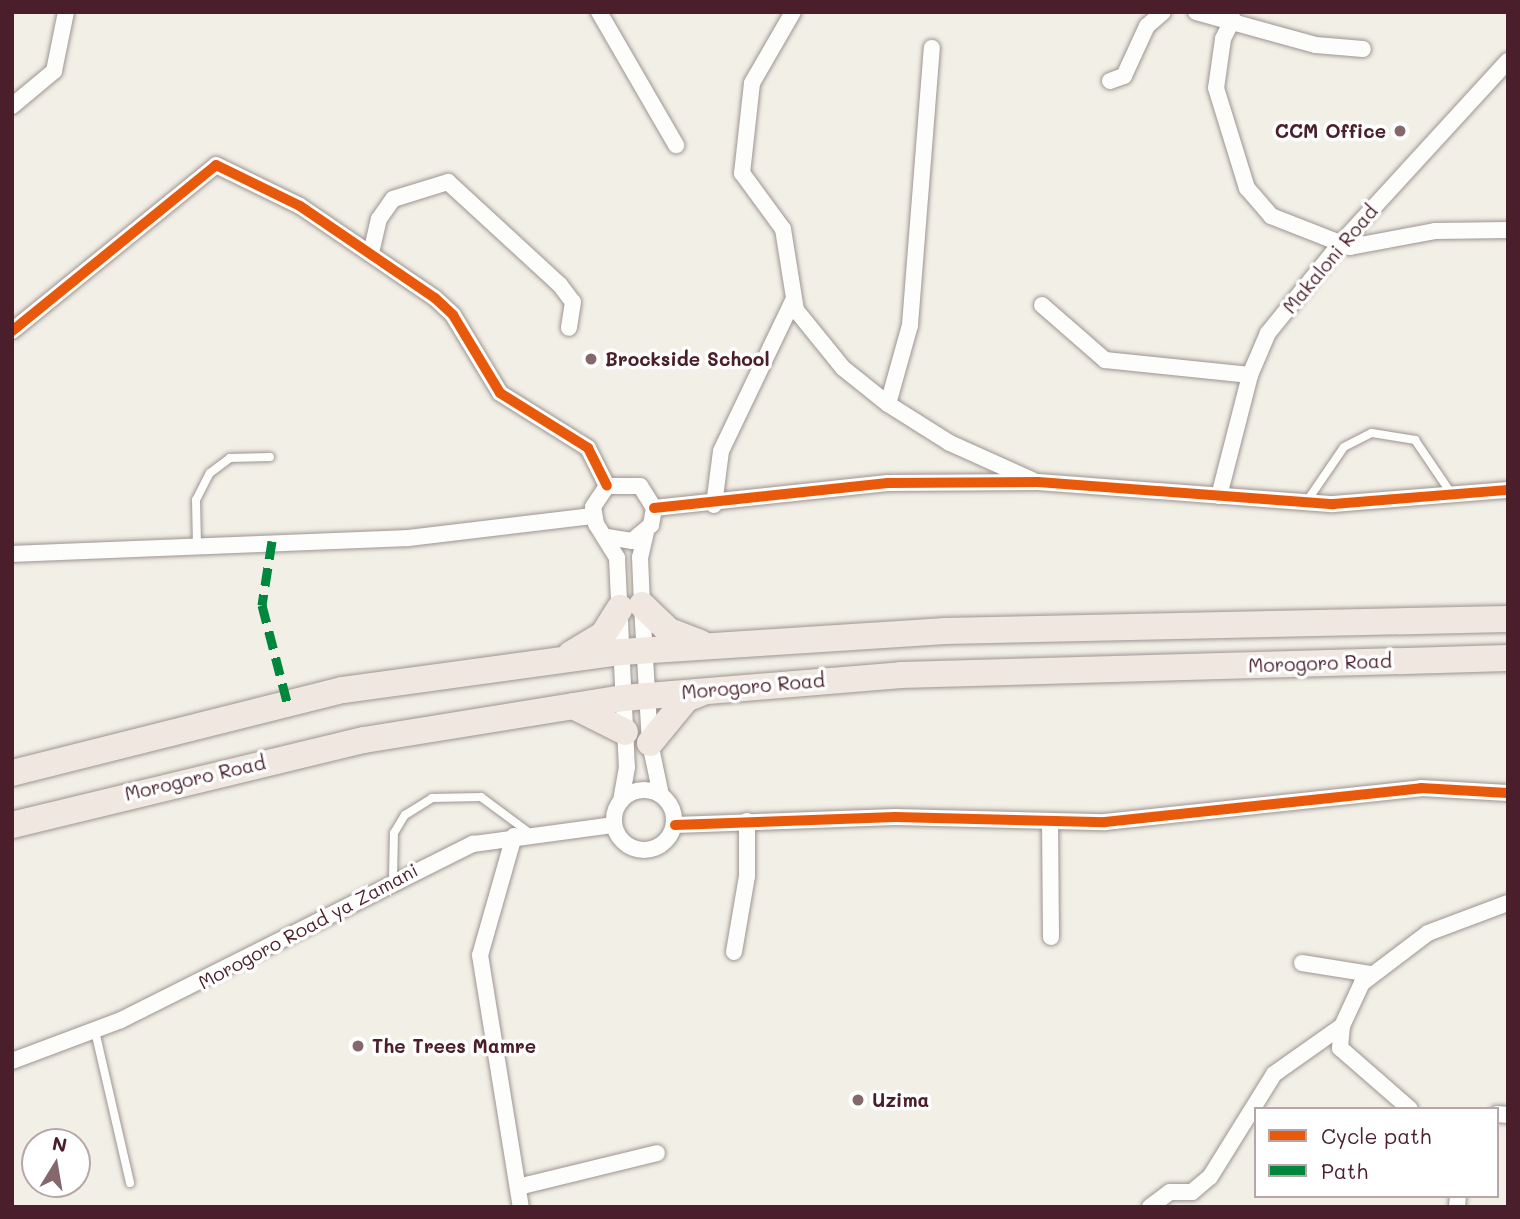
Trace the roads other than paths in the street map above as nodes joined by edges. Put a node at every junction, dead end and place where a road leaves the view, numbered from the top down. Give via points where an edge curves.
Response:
1 (66, 12) edge
2 (599, 12) edge
3 (793, 12) edge
4 (1163, 12) edge
5 (1196, 12) edge
6 (1233, 19) junction
7 (932, 48) dead end
8 (1363, 49) dead end
9 (1508, 61) edge
10 (1110, 81) dead end
11 (12, 106) edge
12 (676, 145) dead end
13 (1508, 230) edge
14 (1341, 243) junction
15 (371, 253) junction
16 (793, 301) junction
17 (1041, 304) dead end
18 (569, 328) dead end
19 (12, 331) edge
20 (1250, 375) junction
21 (888, 404) junction
22 (270, 457) dead end
23 (1038, 482) junction
24 (607, 486) junction
25 (1508, 490) edge
26 (1219, 496) junction
27 (1456, 496) junction
28 (1305, 503) junction
29 (714, 505) junction
30 (654, 508) junction
31 (593, 516) junction
32 (646, 532) junction
33 (607, 537) junction
34 (197, 545) junction
35 (12, 554) edge
36 (631, 606) junction
37 (1508, 619) edge
38 (709, 646) junction
39 (634, 652) junction
40 (1508, 658) edge
41 (561, 660) junction
42 (713, 688) junction
43 (650, 696) junction
44 (623, 698) junction
45 (570, 704) junction
46 (625, 732) junction
47 (650, 743) junction
48 (12, 773) edge
49 (1508, 793) edge
50 (661, 795) junction
51 (621, 800) junction
52 (747, 821) junction
53 (1050, 821) junction
54 (12, 825) edge
55 (614, 825) junction
56 (675, 825) junction
57 (531, 834) junction
58 (514, 836) junction
59 (393, 879) junction
60 (1508, 903) edge
61 (1051, 937) dead end
62 (734, 951) dead end
63 (1302, 963) dead end
64 (1371, 974) junction
65 (1342, 1026) junction
66 (95, 1031) junction
67 (12, 1061) edge
68 (1407, 1107) edge
69 (657, 1153) dead end
70 (130, 1183) dead end
71 (518, 1187) junction
72 (521, 1207) edge
73 (1150, 1207) edge

1 - 11 street via 54,71
2 - 12 street
3 - 16 street via 752,83 742,173 783,229
4 - 10 street via 1147,26 1124,76
5 - 6 street
6 - 8 street via 1316,45
6 - 14 street via 1223,39 1216,88 1247,188 1272,216
7 - 21 street via 910,325
9 - 14 street, Makaloni Road
13 - 14 street via 1435,231 1363,247
14 - 20 street, Makaloni Road via 1268,333
15 - 18 street via 379,219 393,199 447,181 560,285 573,302
15 - 19 street via 300,206 216,165
15 - 24 street via 453,315 500,393 588,447
16 - 21 street via 843,368
16 - 29 street via 721,451
17 - 20 street via 1105,360
20 - 26 street, Makaloni Road
21 - 23 street via 950,443
22 - 34 lane via 230,458 210,473 196,500
23 - 26 street
23 - 29 street via 857,484
24 - 30 street via 640,486
24 - 31 street via 595,499
25 - 27 street
26 - 28 street
27 - 28 street
27 - 28 lane via 1440,485 1415,440 1373,433 1344,447
29 - 30 street
30 - 32 street
31 - 33 street
31 - 34 street via 408,538
32 - 33 street via 623,542
32 - 36 street
33 - 36 street
34 - 35 street
36 - 38 highway via 669,631
36 - 39 street
36 - 39 street
36 - 41 highway via 603,635
37 - 38 highway, Morogoro Road via 945,631
38 - 39 highway, Morogoro Road
39 - 41 highway, Morogoro Road
39 - 43 street
39 - 44 street
40 - 42 highway, Morogoro Road via 901,675
41 - 48 highway, Morogoro Road via 343,690
42 - 43 highway, Morogoro Road
42 - 47 highway via 686,699
43 - 44 highway, Morogoro Road
43 - 47 street
44 - 45 highway, Morogoro Road
44 - 46 street
45 - 46 highway
45 - 54 highway, Morogoro Road via 364,740
46 - 51 street
47 - 50 street
49 - 53 street via 1421,788 1207,816
50 - 51 street via 644,790
50 - 56 street
51 - 55 street
52 - 53 street
52 - 56 street
52 - 62 street via 747,876
53 - 61 street
55 - 56 street via 628,846 644,851 661,846
55 - 57 street, Morogoro Road ya Zamani
57 - 58 street, Morogoro Road ya Zamani
57 - 59 lane via 481,797 432,798 405,815 394,833
58 - 59 street, Morogoro Road ya Zamani via 473,844
58 - 71 street via 480,955
59 - 66 street, Morogoro Road ya Zamani via 253,958
60 - 64 street via 1428,933
63 - 64 street
64 - 65 street
65 - 68 street via 1340,1048 1348,1060
65 - 73 street via 1274,1074 1210,1177 1192,1192 1170,1192
66 - 67 street, Morogoro Road ya Zamani
66 - 70 lane
69 - 71 street
71 - 72 street

